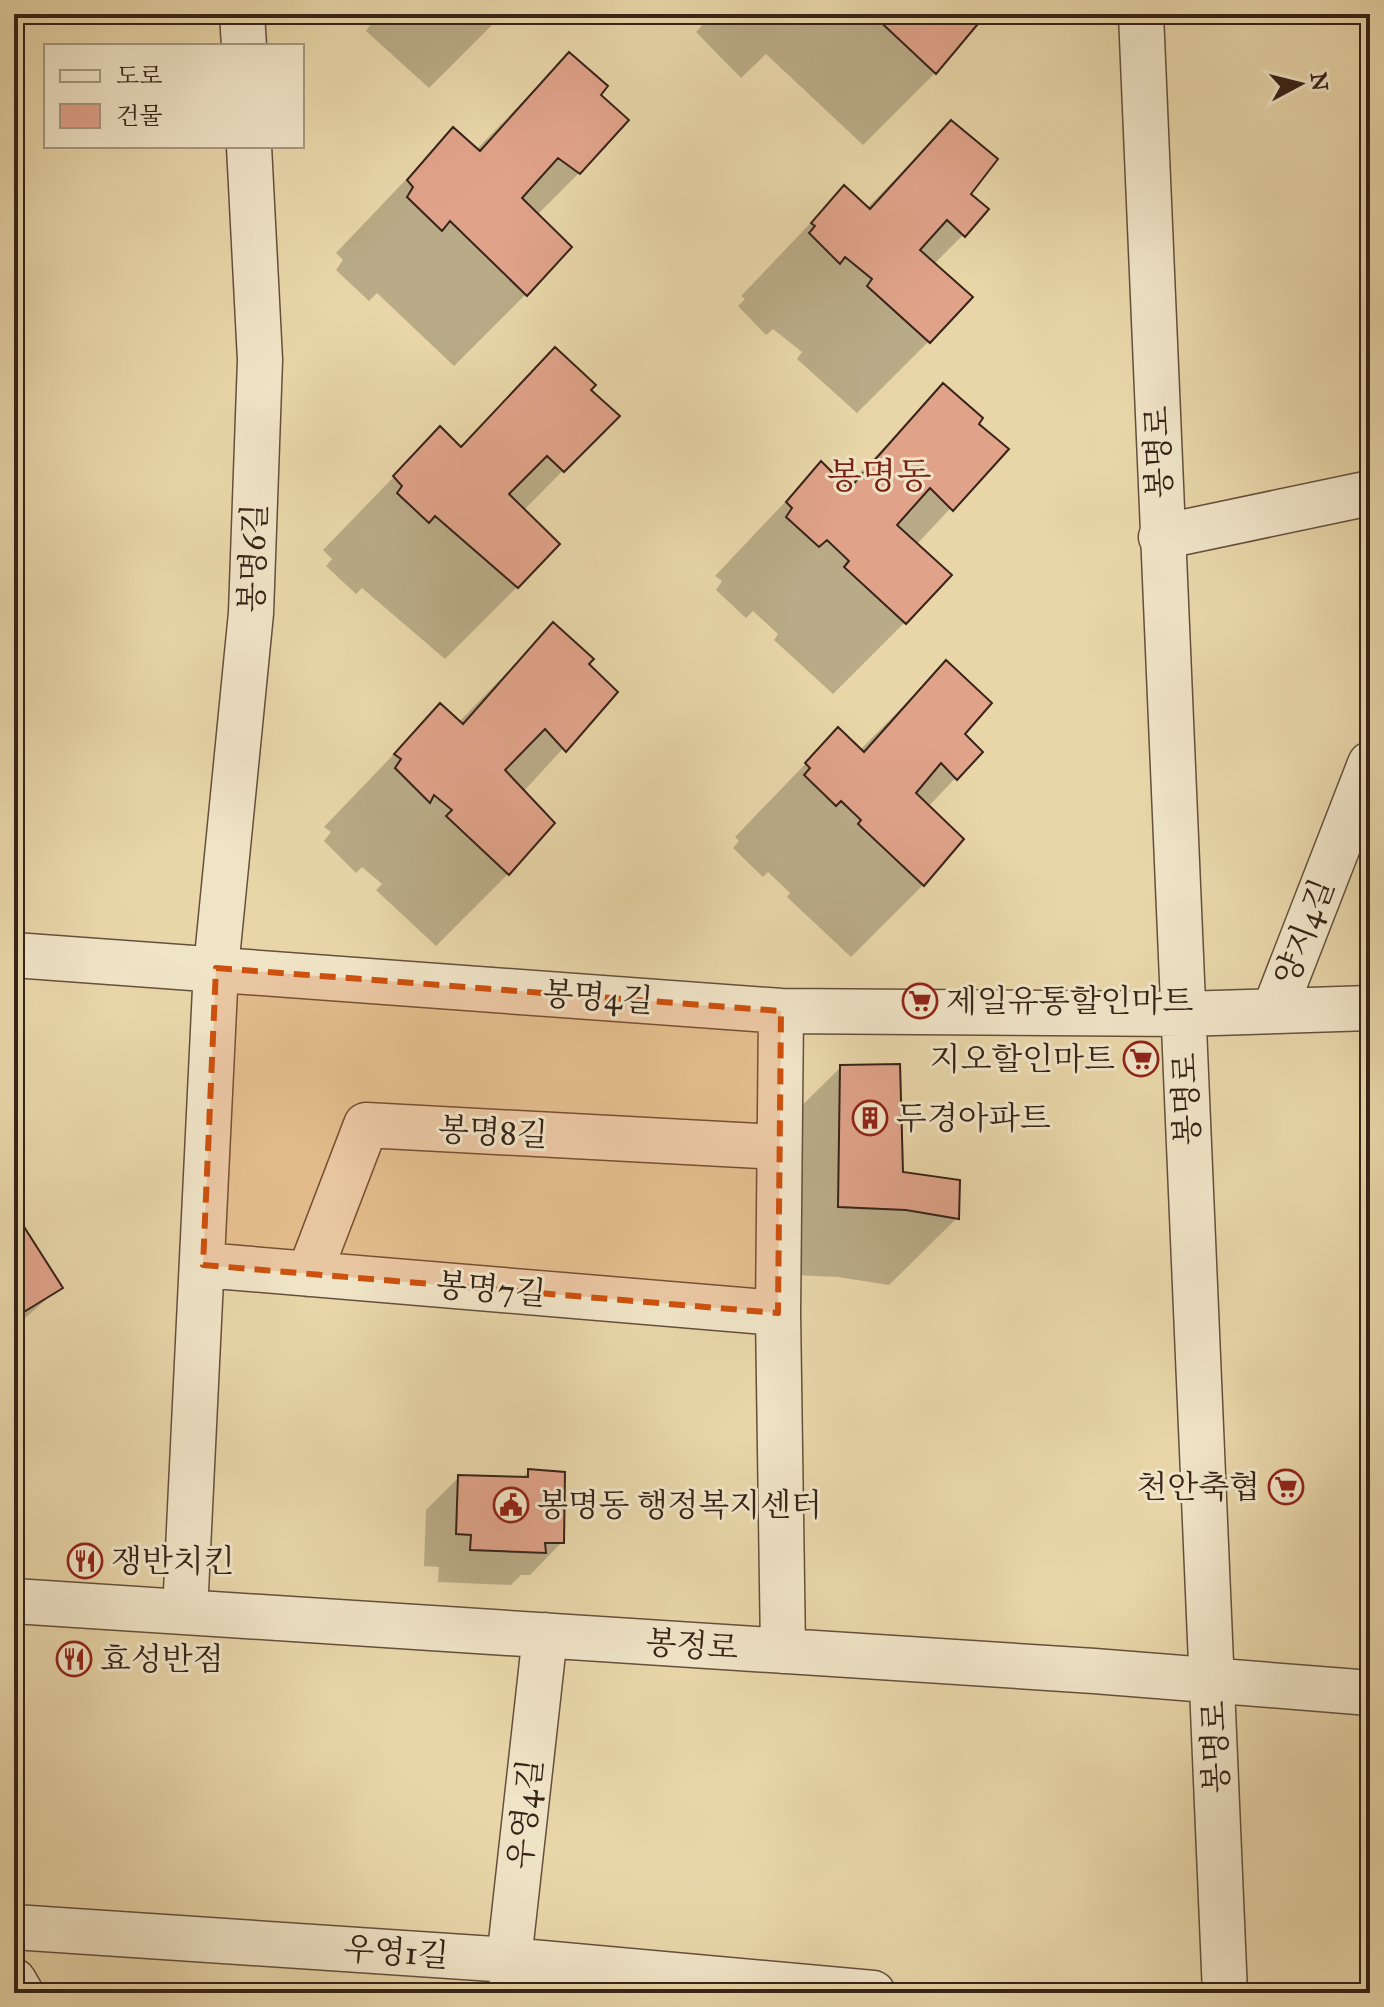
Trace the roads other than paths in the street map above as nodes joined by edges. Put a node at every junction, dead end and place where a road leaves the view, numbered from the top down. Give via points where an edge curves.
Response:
1 (242, 14) edge
2 (1141, 14) edge
3 (244, 44) edge
4 (249, 148) edge
5 (1370, 493) edge
6 (1161, 537) junction
7 (1370, 764) edge
8 (14, 955) edge
9 (216, 968) junction
10 (1370, 1008) edge
11 (781, 1011) junction
12 (1274, 1011) junction
13 (1183, 1014) junction
14 (779, 1147) junction
15 (203, 1265) junction
16 (309, 1274) junction
17 (778, 1313) junction
18 (14, 1601) edge
19 (185, 1612) junction
20 (545, 1635) junction
21 (783, 1651) junction
22 (1212, 1681) junction
23 (1370, 1693) edge
24 (14, 1927) edge
25 (511, 1976) edge
26 (14, 1981) edge
27 (849, 1992) edge
28 (21, 1993) edge
29 (1225, 1993) edge

1 - 3 street
2 - 6 street, 봉명로
4 - 9 street, 봉명6길 via 260,360 251,613
5 - 6 street
6 - 13 street, 봉명로
7 - 12 street, 양지4길
8 - 9 street, 봉명4길
9 - 11 street, 봉명4길
9 - 15 street
10 - 12 street, 봉명4길
11 - 13 street, 봉명4길
11 - 14 street
12 - 13 street, 봉명4길
13 - 22 street, 봉명로
14 - 16 street, 봉명8길 via 366,1125
14 - 17 street
15 - 16 street, 봉명7길
15 - 19 street
16 - 17 street, 봉명7길
17 - 21 street
18 - 19 street, 봉정로
19 - 20 street, 봉정로
20 - 21 street, 봉정로
20 - 25 street, 우영4길
21 - 22 street, 봉정로
22 - 23 street, 봉정로
22 - 29 street, 봉명로
24 - 25 street, 우영1길
25 - 27 street, 우영1길
26 - 28 street

